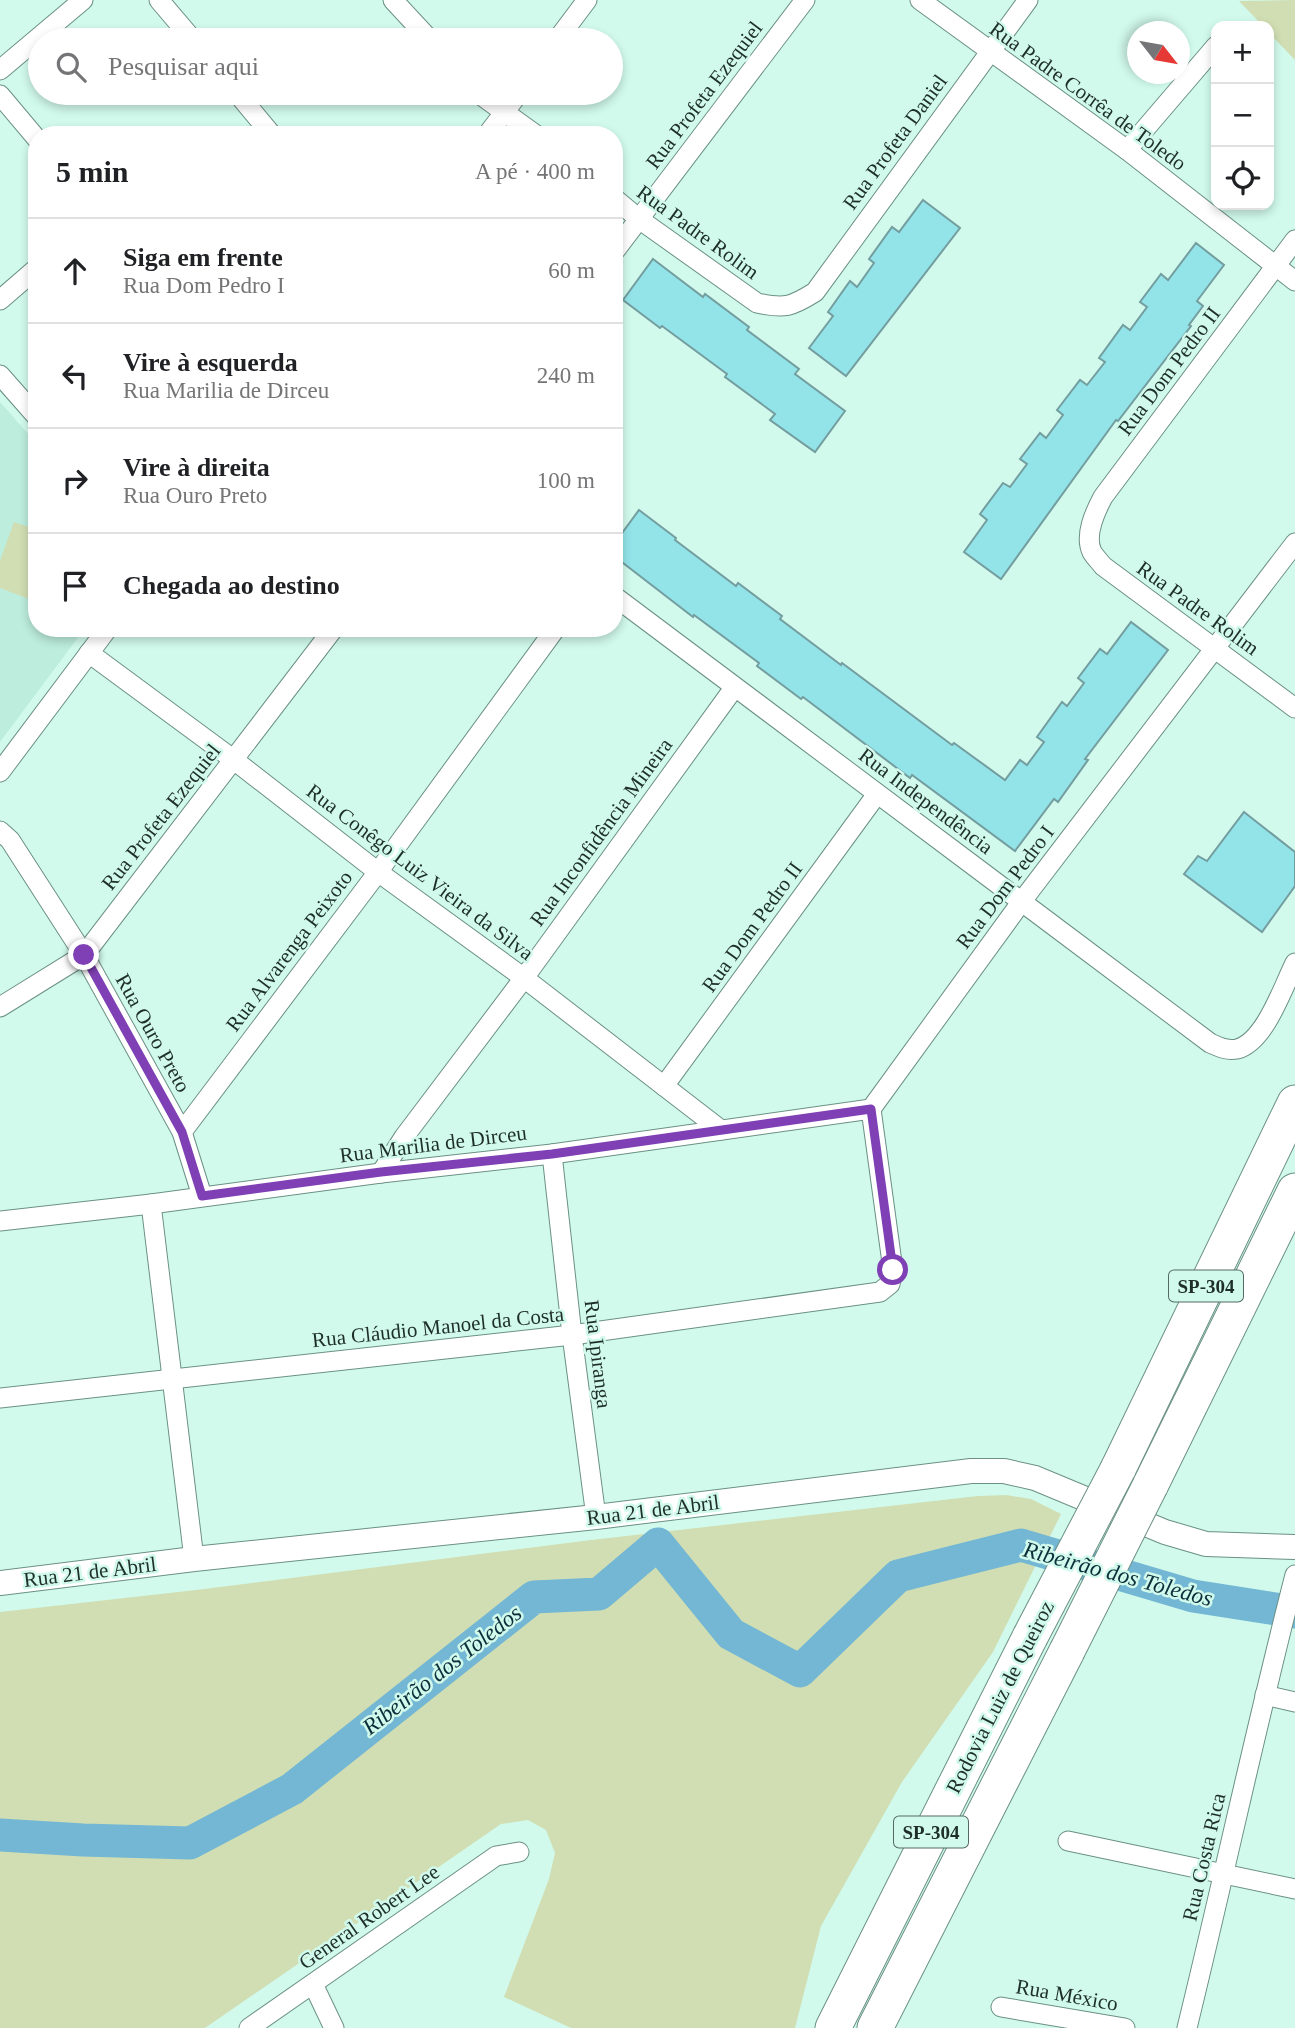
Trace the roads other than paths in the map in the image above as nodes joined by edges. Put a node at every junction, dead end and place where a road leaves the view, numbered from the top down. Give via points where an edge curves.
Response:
1 (83, 0) edge
2 (159, 0) edge
3 (393, 0) edge
4 (587, 0) edge
5 (804, 0) edge
6 (920, 0) edge
7 (1028, 0) edge
8 (50, 28) edge
9 (183, 28) edge
10 (419, 28) edge
11 (567, 28) edge
12 (28, 46) edge
13 (989, 51) junction
14 (1211, 52) edge
15 (0, 70) edge
16 (0, 95) edge
17 (247, 105) edge
18 (495, 105) edge
19 (510, 105) edge
20 (505, 112) junction
21 (264, 126) edge
22 (494, 126) edge
23 (524, 126) edge
24 (28, 128) edge
25 (1127, 150) junction
26 (623, 206) edge
27 (639, 219) junction
28 (623, 240) edge
29 (1295, 240) edge
30 (1276, 267) junction
31 (28, 276) edge
32 (1295, 281) edge
33 (0, 300) edge
34 (795, 305) joint
35 (0, 375) edge
36 (28, 407) edge
37 (1091, 533) joint
38 (1295, 544) edge
39 (623, 603) edge
40 (101, 637) edge
41 (327, 637) edge
42 (549, 637) edge
43 (1216, 649) junction
44 (89, 653) junction
45 (734, 688) junction
46 (1295, 708) edge
47 (234, 760) junction
48 (0, 772) edge
49 (877, 794) junction
50 (0, 831) edge
51 (378, 872) junction
52 (1022, 901) junction
53 (84, 955) junction
54 (1295, 963) edge
55 (524, 978) junction
56 (0, 1007) edge
57 (664, 1086) junction
58 (1295, 1103) edge
59 (871, 1109) junction
60 (721, 1130) junction
61 (182, 1132) junction
62 (552, 1154) junction
63 (381, 1172) junction
64 (1295, 1191) edge
65 (202, 1196) junction
66 (151, 1204) junction
67 (0, 1221) edge
68 (572, 1335) junction
69 (171, 1379) junction
70 (0, 1398) edge
71 (596, 1517) junction
72 (1295, 1547) edge
73 (194, 1559) junction
74 (1295, 1576) edge
75 (0, 1583) edge
76 (1265, 1695) junction
77 (1295, 1702) edge
78 (1068, 1841) dead end
79 (519, 1852) dead end
80 (1224, 1874) junction
81 (1295, 1889) edge
82 (313, 1984) junction
83 (1001, 2007) dead end
84 (249, 2028) edge
85 (334, 2028) edge
86 (833, 2028) edge
87 (875, 2028) edge
88 (1125, 2028) edge
89 (1187, 2028) edge

1 - 8 street
2 - 9 street
3 - 10 street
4 - 11 street
5 - 27 street, Rua Profeta Ezequiel
6 - 13 street, Rua Padre Corrêa de Toledo
7 - 13 street, Rua Profeta Daniel
12 - 15 street
13 - 25 street, Rua Padre Corrêa de Toledo
13 - 34 street, Rua Profeta Daniel via 815,292
14 - 25 street
16 - 24 street
17 - 21 street
18 - 20 street
19 - 20 street
20 - 22 street
20 - 23 street
25 - 30 street, Rua Padre Corrêa de Toledo
26 - 27 street, Rua Padre Rolim
27 - 28 street, Rua Profeta Ezequiel
27 - 34 street, Rua Padre Rolim via 757,303
29 - 30 street, Rua Dom Pedro II
30 - 32 street, Rua Padre Corrêa de Toledo
30 - 37 street, Rua Dom Pedro II via 1103,497
31 - 33 street
35 - 36 street
37 - 43 street, Rua Padre Rolim via 1091,551 1103,566
38 - 43 street, Rua Dom Pedro I
39 - 45 street, Rua Independência
40 - 44 street
41 - 47 street, Rua Profeta Ezequiel
42 - 51 street, Rua Alvarenga Peixoto
43 - 46 street, Rua Padre Rolim
43 - 52 street, Rua Dom Pedro I
44 - 47 street, Rua Conêgo Luiz Vieira da Silva
44 - 48 street
45 - 49 street, Rua Independência
45 - 55 street, Rua Inconfidência Mineira
47 - 51 street, Rua Conêgo Luiz Vieira da Silva
47 - 53 street, Rua Profeta Ezequiel
49 - 52 street, Rua Independência
49 - 57 street, Rua Dom Pedro II
50 - 53 street, Rua Ouro Preto
51 - 55 street, Rua Conêgo Luiz Vieira da Silva
51 - 61 street, Rua Alvarenga Peixoto
52 - 54 street, Rua Independência via 1224,1049 1237,1049 1257,1037
52 - 59 street, Rua Dom Pedro I
53 - 56 street, Rua Profeta Ezequiel
53 - 61 street, Rua Ouro Preto
55 - 57 street, Rua Conêgo Luiz Vieira da Silva
55 - 63 street, Rua Inconfidência Mineira
57 - 60 street, Rua Conêgo Luiz Vieira da Silva
58 - 86 highway, Rodovia Luiz de Queiroz / SP-304, bridge via 1118,1469
59 - 60 street, Rua Marilia de Dirceu
59 - 68 street, Rua Cláudio Manoel da Costa via 893,1270 890,1284 880,1293
60 - 62 street, Rua Marilia de Dirceu
61 - 65 street, Rua Ouro Preto
62 - 63 street, Rua Marilia de Dirceu
62 - 68 street, Rua Ipiranga
63 - 65 street, Rua Marilia de Dirceu
64 - 87 highway, Rodovia Luiz de Queiroz / SP-304, bridge
65 - 66 street, Rua Marilia de Dirceu
66 - 67 street, Rua Marilia de Dirceu
66 - 69 street
68 - 69 street, Rua Cláudio Manoel da Costa
68 - 71 street, Rua Ipiranga
69 - 70 street, Rua Cláudio Manoel da Costa
69 - 73 street
71 - 72 street, Rua 21 de Abril via 932,1475 1004,1471 1035,1478 1164,1532 1206,1544
71 - 73 street, Rua 21 de Abril
73 - 75 street, Rua 21 de Abril
74 - 76 street, Rua Costa Rica
76 - 77 street
76 - 80 street, Rua Costa Rica
78 - 80 street
79 - 82 street, General Robert Lee via 496,1856
80 - 81 street
80 - 89 street, Rua Costa Rica
82 - 84 street, General Robert Lee
82 - 85 street
83 - 88 street, Rua México

